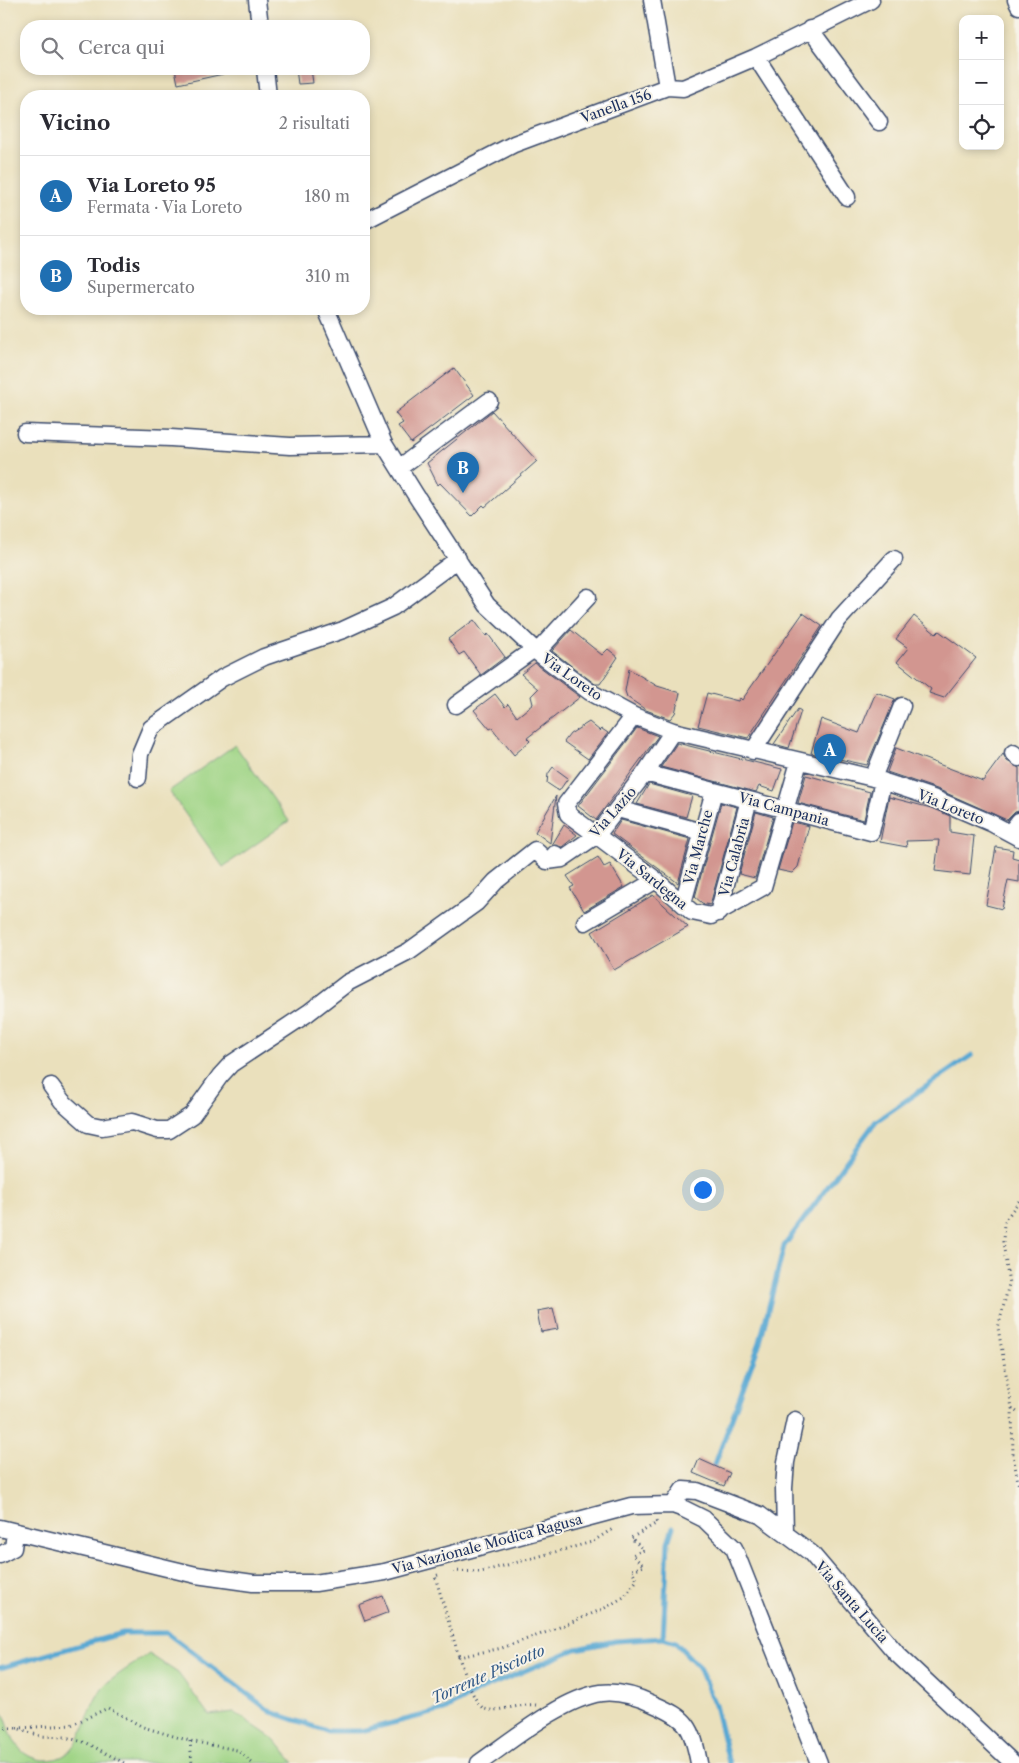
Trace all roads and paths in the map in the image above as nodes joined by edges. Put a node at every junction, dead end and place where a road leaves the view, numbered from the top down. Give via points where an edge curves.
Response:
1 (257, 0) edge
2 (652, 0) edge
3 (871, 0) edge
4 (1016, 0) edge
5 (1019, 6) edge
6 (259, 20) edge
7 (810, 29) junction
8 (756, 58) junction
9 (266, 75) edge
10 (667, 87) junction
11 (267, 90) edge
12 (879, 122) dead end
13 (848, 197) dead end
14 (370, 218) edge
15 (329, 315) edge
16 (489, 401) dead end
17 (25, 433) dead end
18 (384, 444) junction
19 (399, 468) junction
20 (458, 559) junction
21 (894, 559) dead end
22 (588, 597) dead end
23 (535, 650) junction
24 (456, 705) dead end
25 (902, 706) dead end
26 (634, 716) junction
27 (673, 731) junction
28 (753, 751) junction
29 (799, 762) junction
30 (646, 773) junction
31 (138, 778) dead end
32 (878, 779) junction
33 (714, 791) junction
34 (749, 800) junction
35 (618, 809) junction
36 (785, 810) junction
37 (1016, 831) edge
38 (702, 832) junction
39 (597, 835) junction
40 (537, 841) dead end
41 (562, 859) junction
42 (656, 880) junction
43 (682, 903) junction
44 (718, 913) junction
45 (585, 922) dead end
46 (50, 1086) dead end
47 (1019, 1201) edge
48 (1012, 1408) junction
49 (1019, 1414) edge
50 (795, 1420) dead end
51 (1019, 1487) edge
52 (673, 1505) junction
53 (646, 1520) dead end
54 (619, 1525) dead end
55 (8, 1530) edge
56 (785, 1532) junction
57 (0, 1555) edge
58 (451, 1571) dead end
59 (443, 1573) dead end
60 (459, 1657) junction
61 (544, 1706) dead end
62 (0, 1728) edge
63 (17, 1728) junction
64 (190, 1741) junction
65 (124, 1763) edge
66 (192, 1763) edge
67 (252, 1763) edge
68 (478, 1763) edge
69 (699, 1763) edge
70 (819, 1763) edge
71 (1013, 1763) edge

1 - 6 street
2 - 10 street
3 - 7 street, Vanella 156
4 - 5 street
7 - 8 street, Vanella 156
7 - 12 street
8 - 10 street, Vanella 156 via 683,88
8 - 13 street
9 - 11 street
10 - 14 street, Vanella 156 via 514,144
15 - 18 street, Via Loreto
16 - 19 street
17 - 18 street via 290,446
18 - 19 street, Via Loreto
19 - 20 street, Via Loreto
20 - 23 street, Via Loreto via 488,605
20 - 31 street via 393,607 343,630 264,657 222,678 151,728 140,754
21 - 28 street via 839,619
22 - 23 street
23 - 24 street
23 - 26 street, Via Loreto via 590,692
25 - 32 street
26 - 27 street, Via Loreto
26 - 39 street, Via Sardegna via 566,804 568,814
27 - 28 street, Via Loreto
27 - 30 street, Via Lazio
28 - 29 street, Via Loreto
29 - 32 street, Via Loreto
29 - 36 street
30 - 33 street, Via Campania
30 - 35 street, Via Lazio
32 - 36 street, Via Campania via 871,832
32 - 37 street, Via Loreto
33 - 34 street, Via Campania
33 - 38 street, Via Marche
34 - 36 street, Via Campania
34 - 44 street, Via Calabria
35 - 38 street
35 - 39 street, Via Lazio
36 - 44 street via 764,887
38 - 43 street, Via Marche
39 - 41 street, Via Lazio
39 - 42 street, Via Sardegna
40 - 41 street
41 - 46 street via 546,861 535,850 496,881 476,903 409,951 348,983 308,1014 231,1064 192,1115 169,1130 157,1130 132,1122 102,1127 88,1124
42 - 43 street, Via Sardegna
42 - 45 street
43 - 44 street, Via Sardegna via 692,912 711,916
47 - 48 path via 1004,1222 1003,1242 1010,1284 998,1328
48 - 49 path
48 - 51 path via 1013,1454
50 - 56 street via 785,1471
52 - 55 street, Via Nazionale Modica Ragusa via 631,1506 385,1572 315,1583 253,1583 196,1575
52 - 56 street, Via Santa Lucia via 683,1490 697,1491 760,1515
52 - 70 street, Via Nazionale Modica Ragusa via 704,1519 734,1548
53 - 60 path via 655,1519 657,1523 631,1538 644,1550 632,1556 644,1566 632,1570 637,1580 624,1597 550,1631 502,1648
54 - 58 path via 592,1542 481,1572
55 - 57 street via 13,1548
56 - 71 street, Via Santa Lucia via 811,1553 897,1654
59 - 60 path via 435,1576
60 - 61 path via 478,1704 486,1709 527,1703
62 - 63 path
63 - 64 path via 72,1725 108,1708 143,1727
63 - 65 path via 40,1736 65,1737 87,1743
64 - 66 path
64 - 67 path via 237,1750
68 - 69 street via 569,1703 612,1693 638,1697 677,1714 687,1723

